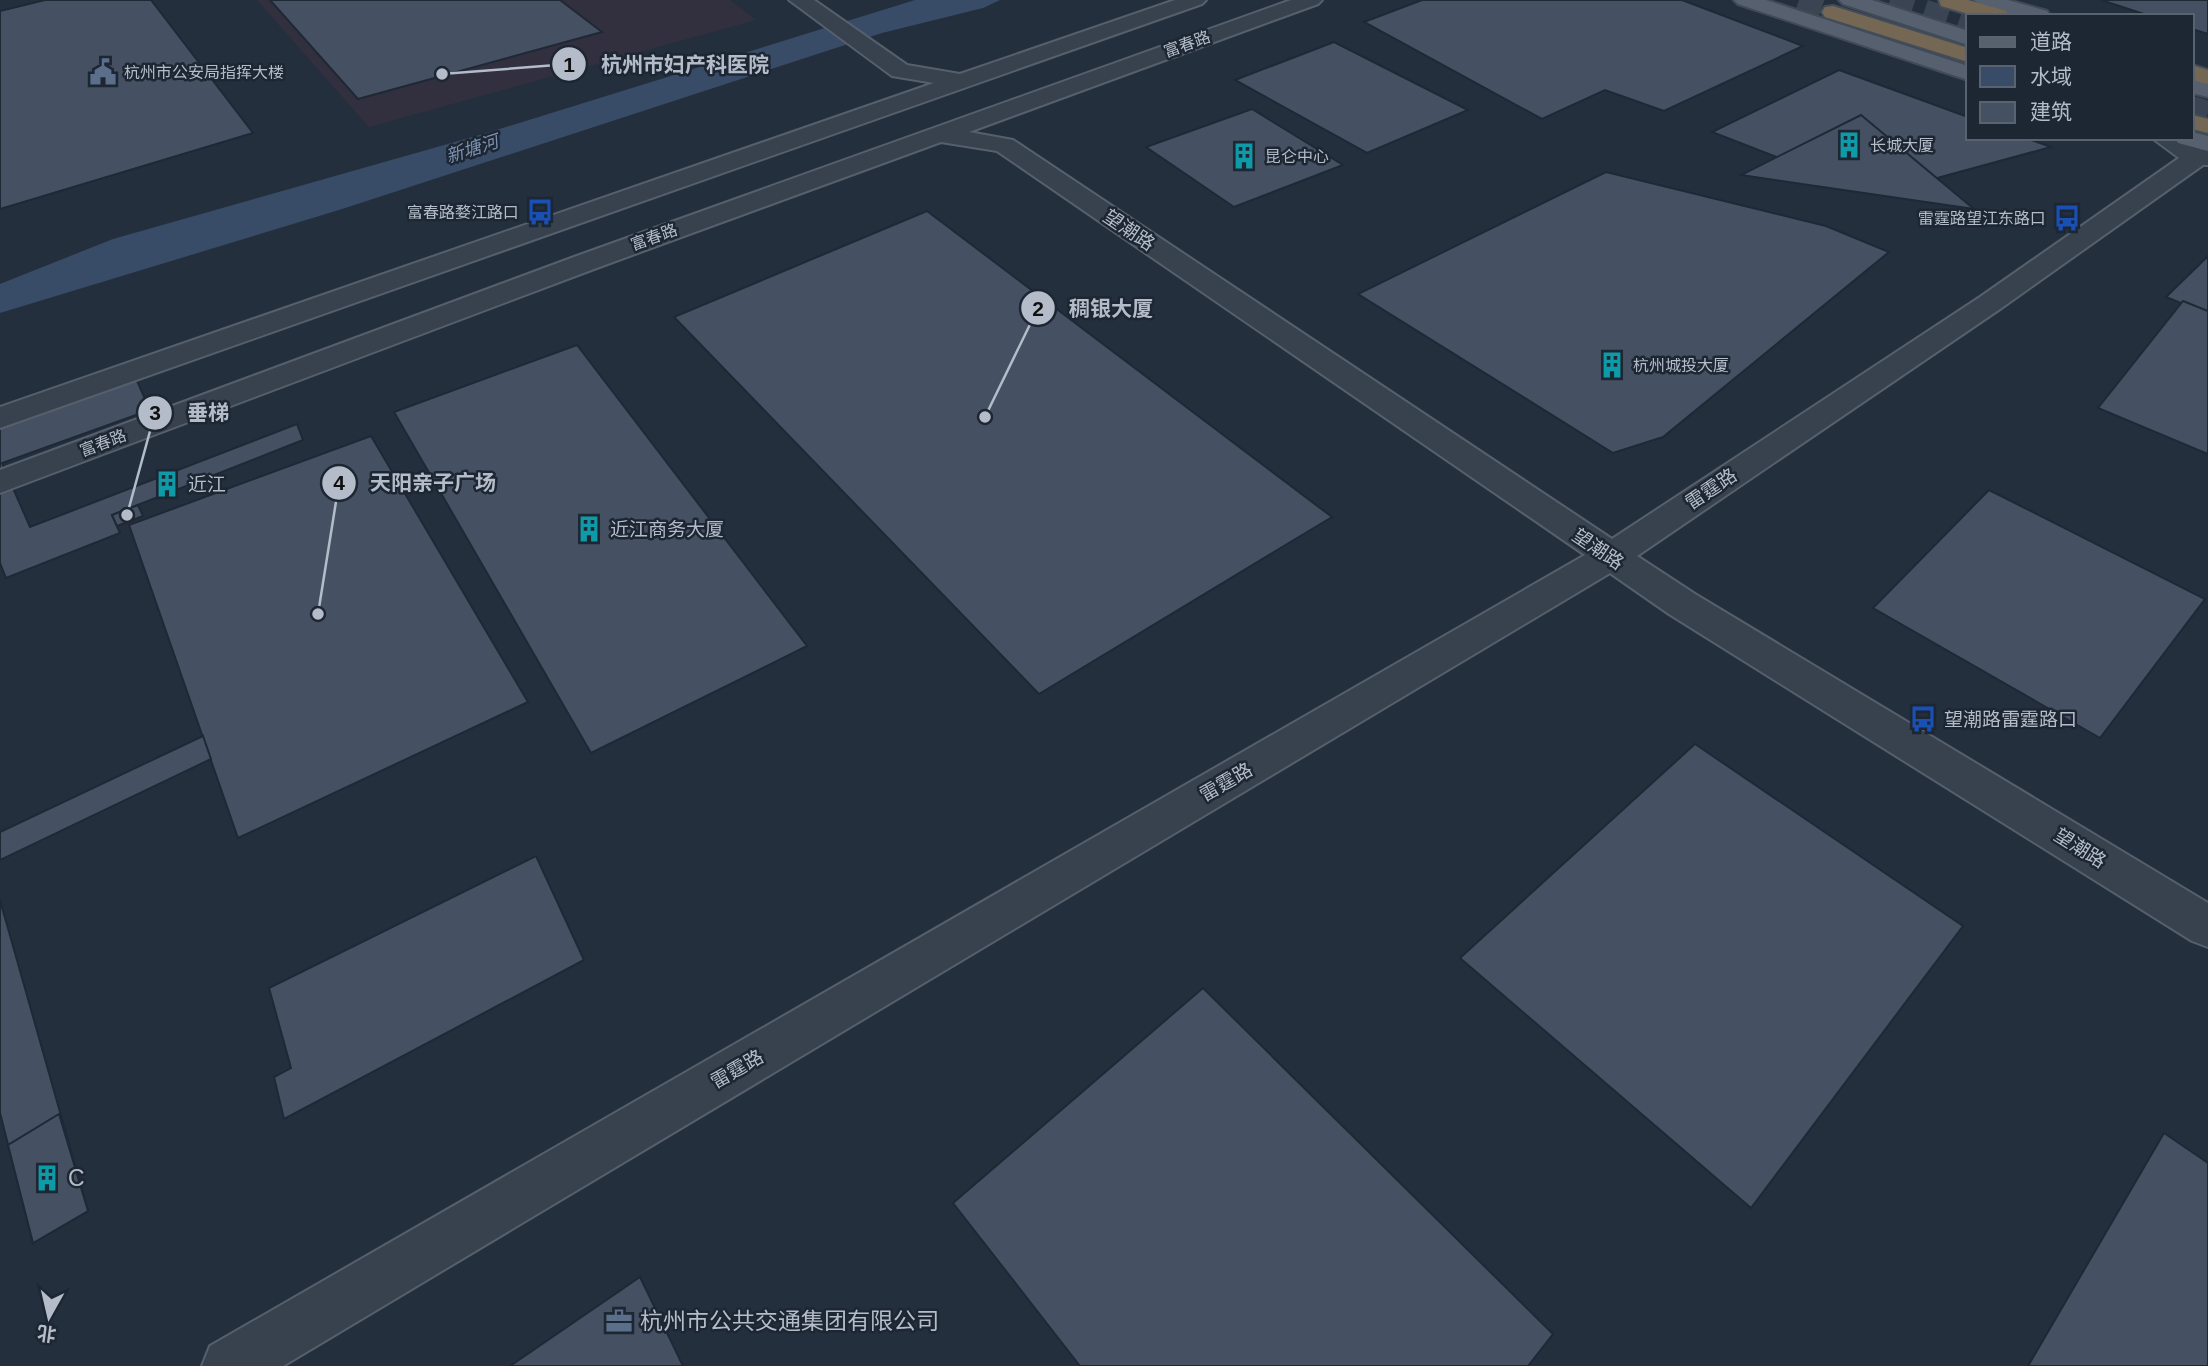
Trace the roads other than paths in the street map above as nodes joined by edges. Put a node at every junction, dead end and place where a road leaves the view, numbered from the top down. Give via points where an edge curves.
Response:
1 (1195, 0) edge
2 (1311, 0) edge
3 (1745, 0) edge
4 (1914, 0) edge
5 (1985, 0) edge
6 (1949, 1) edge
7 (808, 6) edge
8 (1841, 6) edge
9 (1991, 14) edge
10 (2032, 14) edge
11 (1966, 16) edge
12 (1966, 37) edge
13 (1966, 54) edge
14 (892, 66) junction
15 (1966, 72) edge
16 (961, 81) junction
17 (895, 104) junction
18 (999, 111) junction
19 (937, 134) junction
20 (2171, 140) edge
21 (1004, 145) junction
22 (2200, 149) edge
23 (0, 418) edge
24 (0, 482) edge
25 (1610, 557) junction
26 (2208, 927) edge
27 (230, 1366) edge

1 - 16 street
2 - 18 street, 富春路
3 - 15 main road
4 - 11 main road
5 - 10 main road
6 - 9 highway
7 - 14 street
8 - 12 main road
8 - 13 highway
14 - 16 street
14 - 17 street
16 - 17 street
17 - 23 street
18 - 19 street, 富春路
18 - 21 street
19 - 21 street, 望潮路
19 - 24 street, 富春路
20 - 22 street, 雷霆路
21 - 25 street, 望潮路
22 - 25 street, 雷霆路 via 1990,303
25 - 26 street, 望潮路
25 - 27 street, 雷霆路

